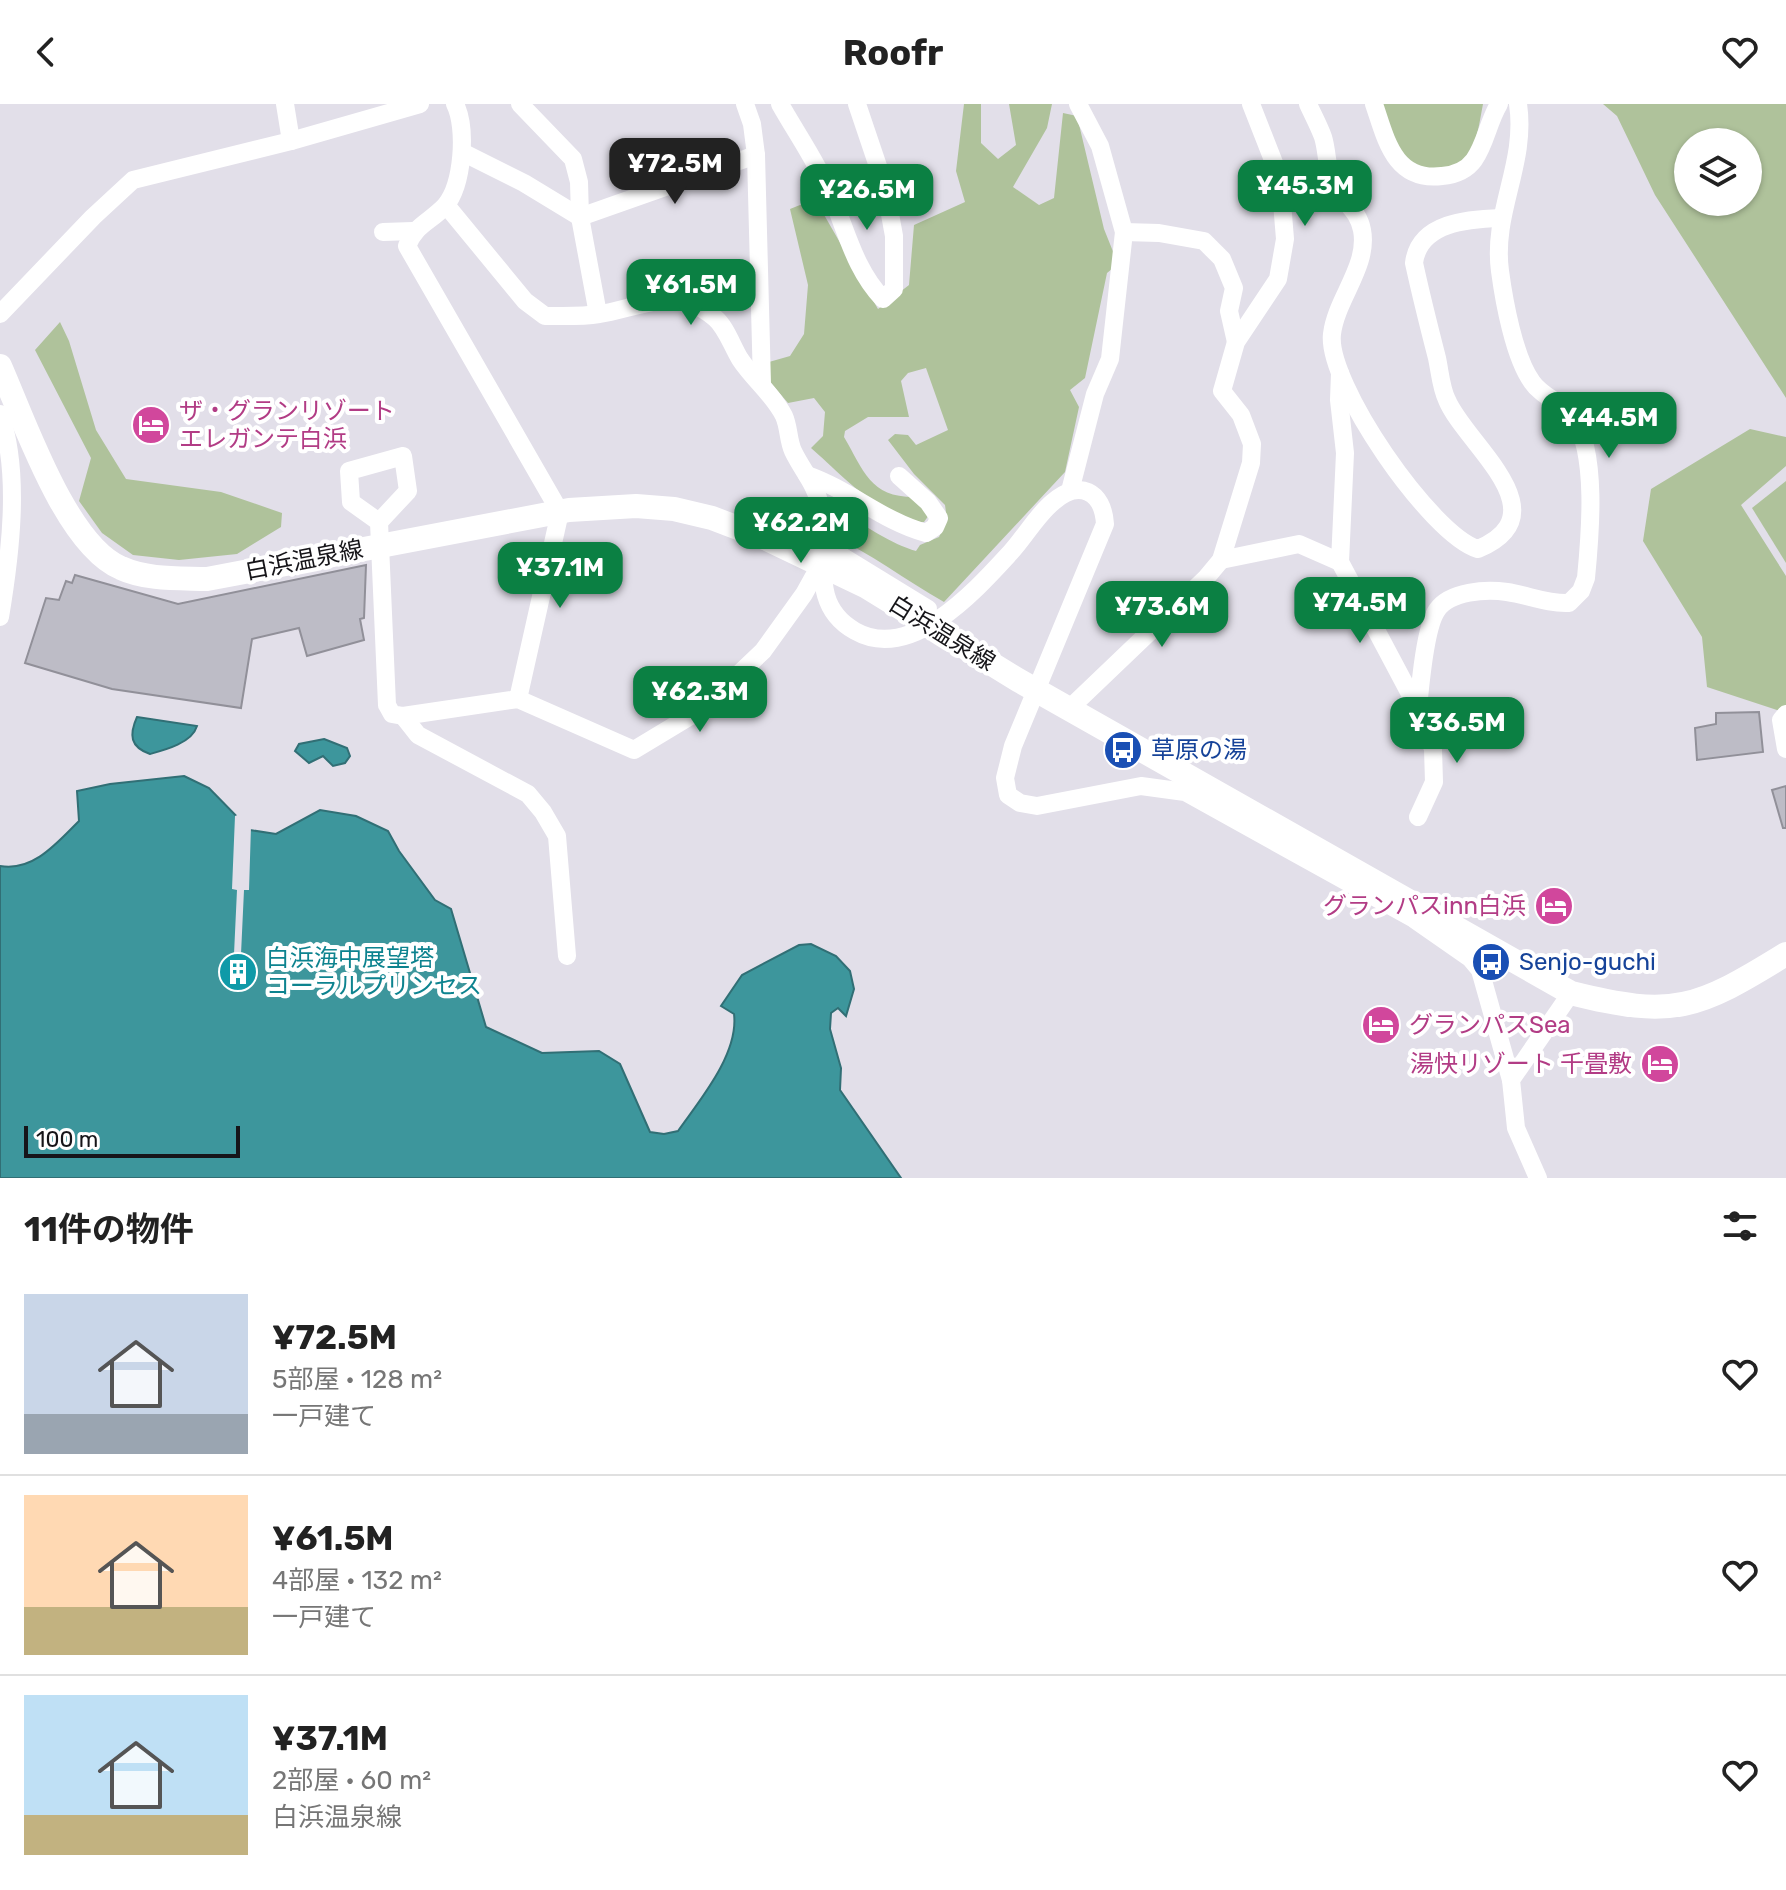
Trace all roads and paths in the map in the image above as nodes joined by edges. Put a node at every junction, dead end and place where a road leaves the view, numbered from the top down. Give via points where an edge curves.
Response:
1 (285, 104) edge
2 (420, 104) edge
3 (455, 104) edge
4 (520, 104) edge
5 (745, 104) edge
6 (780, 104) edge
7 (857, 104) edge
8 (1078, 104) edge
9 (1251, 104) edge
10 (1308, 104) edge
11 (1374, 104) edge
12 (1499, 104) edge
13 (1518, 104) edge
14 (291, 141) junction
15 (462, 152) junction
16 (756, 155) junction
17 (446, 205) junction
18 (580, 217) junction
19 (1501, 218) junction
20 (413, 231) junction
21 (383, 232) dead end
22 (1124, 232) junction
23 (0, 314) edge
24 (598, 314) junction
25 (1236, 342) junction
26 (0, 366) edge
27 (1340, 366) junction
28 (762, 384) junction
29 (0, 414) edge
30 (807, 475) junction
31 (899, 476) dead end
32 (1070, 491) junction
33 (560, 512) junction
34 (380, 534) junction
35 (1221, 560) junction
36 (1340, 562) junction
37 (821, 566) junction
38 (0, 617) edge
39 (928, 625) junction
40 (518, 699) junction
41 (1063, 705) junction
42 (1418, 709) junction
43 (1786, 714) edge
44 (403, 716) junction
45 (1786, 749) edge
46 (1418, 817) dead end
47 (1786, 954) edge
48 (567, 956) dead end
49 (1571, 993) junction
50 (1511, 1080) junction
51 (1538, 1178) edge

1 - 14 street
2 - 14 street
3 - 15 street via 462,118
4 - 18 street via 573,159
5 - 16 street
6 - 7 street via 831,194 851,251 883,299 894,289 894,236 885,187
8 - 22 street via 1100,146
9 - 25 street via 1280,178 1285,239 1278,279
10 - 27 street via 1324,139 1334,186 1358,214 1362,231 1359,258 1331,337
11 - 12 street via 1390,152 1402,167 1435,177 1465,170 1473,162
13 - 19 street via 1519,150
14 - 23 street via 133,180
15 - 17 street
15 - 18 street
16 - 18 street
16 - 28 street
17 - 20 street
17 - 24 street via 525,301 545,316
18 - 24 street
19 - 27 street via 1442,226 1415,252 1414,263 1447,401 1511,497 1511,520 1498,539 1478,549 1467,546 1431,512 1373,441
19 - 42 street via 1499,268 1522,363 1538,389 1573,417 1588,454 1586,578 1569,603 1505,592 1454,595 1436,611
20 - 21 street
20 - 33 street via 407,246
22 - 25 street via 1204,241 1222,259 1234,288 1229,311
22 - 32 street via 1110,359 1095,394
24 - 28 street via 665,301 693,304 717,319
25 - 35 street via 1222,391 1241,415 1252,444 1251,463
26 - 34 main road, 白浜温泉線 via 65,510 89,544 120,568 158,577 207,579
27 - 36 street via 1345,453
28 - 30 street via 785,418 792,449
29 - 38 street via 12,501
30 - 31 street via 867,503 883,517 926,533 939,518
30 - 37 street via 821,508
32 - 39 street
32 - 50 street via 1099,497 1105,524 1013,746 1005,778 1008,795 1037,806 1141,786 1185,792 1337,875 1470,958 1480,970
33 - 34 main road, 白浜温泉線
33 - 37 main road, 白浜温泉線 via 625,506 674,509 767,539
33 - 40 street
34 - 44 street via 387,705 392,714
35 - 36 street via 1299,544
35 - 41 street
36 - 42 street
37 - 39 main road, 白浜温泉線
37 - 39 street via 826,603 859,634 885,639
37 - 40 street via 763,651 702,709 634,750
39 - 41 main road, 白浜温泉線
40 - 44 street
41 - 49 main road, 白浜温泉線
42 - 46 street via 1436,767
43 - 45 street via 1781,720
44 - 48 street via 418,735 528,794 543,812 557,836
47 - 49 main road, 白浜温泉線 via 1729,990 1673,1007 1629,1006
49 - 50 street
50 - 51 street via 1516,1128

